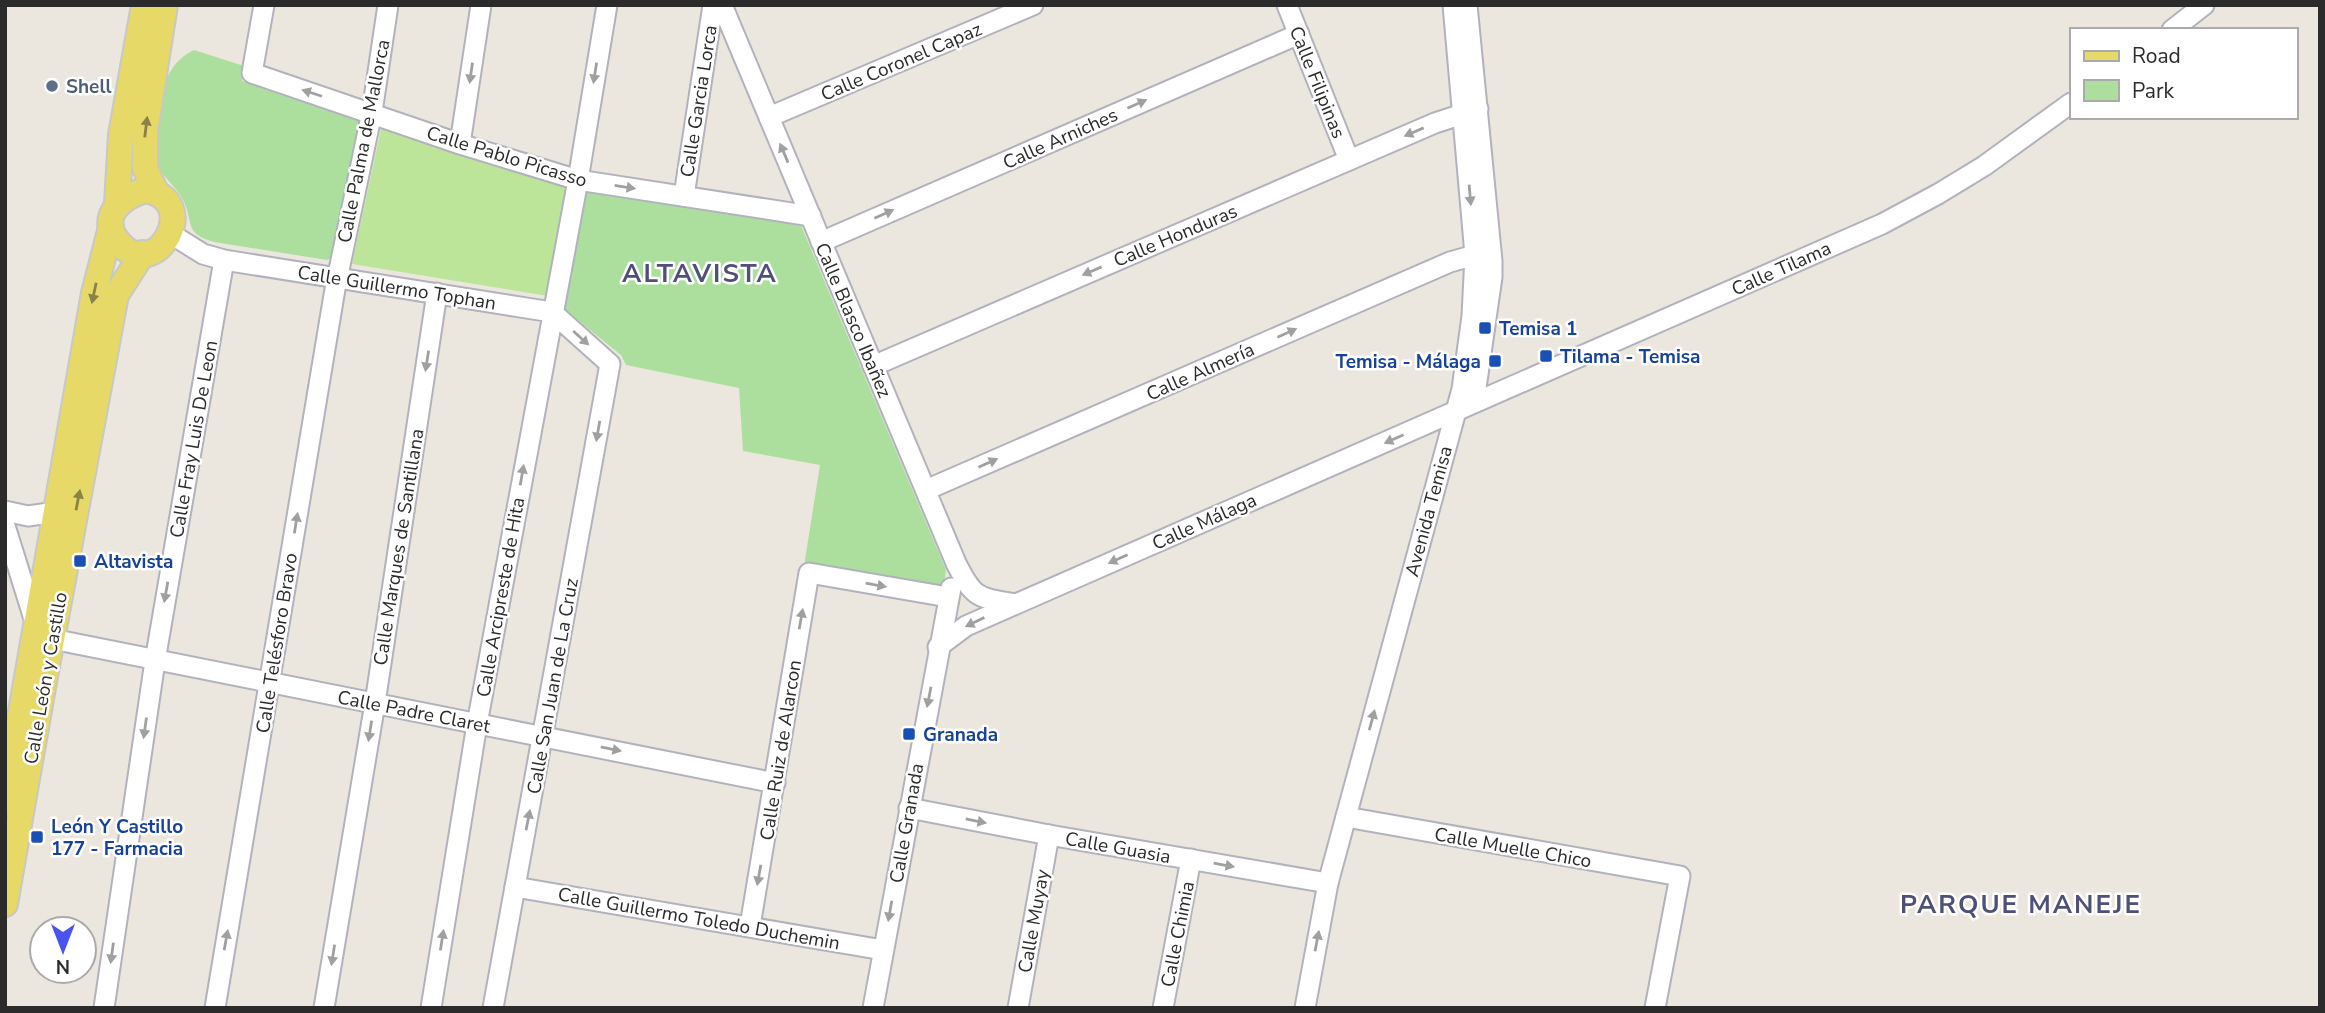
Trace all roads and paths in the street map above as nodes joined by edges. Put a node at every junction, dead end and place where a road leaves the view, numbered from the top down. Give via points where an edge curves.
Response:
1 (144, 5) edge
2 (165, 5) edge
3 (264, 5) edge
4 (388, 5) edge
5 (481, 5) edge
6 (607, 5) edge
7 (713, 5) edge
8 (722, 5) edge
9 (1032, 5) edge
10 (1287, 5) edge
11 (1453, 5) edge
12 (1467, 5) edge
13 (2204, 5) edge
14 (2175, 28) edge
15 (1299, 34) junction
16 (2070, 104) edge
17 (1470, 111) junction
18 (372, 112) junction
19 (769, 117) junction
20 (460, 144) junction
21 (1349, 160) junction
22 (578, 180) junction
23 (156, 192) junction
24 (684, 196) junction
25 (114, 216) junction
26 (811, 216) junction
27 (171, 234) junction
28 (821, 242) junction
29 (144, 253) junction
30 (1475, 255) junction
31 (224, 260) junction
32 (337, 277) junction
33 (437, 293) junction
34 (552, 312) junction
35 (873, 366) junction
36 (1474, 402) junction
37 (1456, 411) junction
38 (926, 490) junction
39 (5, 511) edge
40 (56, 512) junction
41 (28, 516) junction
42 (5, 526) edge
43 (12, 548) junction
44 (956, 563) junction
45 (948, 597) junction
46 (1015, 604) junction
47 (44, 633) junction
48 (938, 648) junction
49 (155, 661) junction
50 (270, 683) junction
51 (375, 703) junction
52 (477, 724) junction
53 (544, 736) junction
54 (775, 783) junction
55 (5, 803) edge
56 (909, 808) junction
57 (1346, 817) junction
58 (1049, 835) junction
59 (1191, 859) junction
60 (1328, 883) junction
61 (515, 887) junction
62 (5, 904) edge
63 (750, 926) junction
64 (883, 950) junction
65 (104, 1008) edge
66 (215, 1008) edge
67 (324, 1008) edge
68 (431, 1008) edge
69 (494, 1008) edge
70 (873, 1008) edge
71 (1018, 1008) edge
72 (1163, 1008) edge
73 (1305, 1008) edge
74 (1655, 1008) edge

1 - 25 main road, Calle León y Castillo via 121,135
23 -> 2 main road via 145,168 145,131
18 -> 3 street, Calle Pablo Picasso via 252,73
4 - 18 street, Calle Palma de Mallorca
5 -> 20 street
6 -> 22 street, Calle Arcipreste de Hita
7 - 24 street, Calle Garcia Lorca
8 - 19 street, Calle Blasco Ibañez
9 - 19 street, Calle Coronel Capaz
10 - 15 street, Calle Filipinas
11 - 17 street, Avenida Temisa
12 - 17 street, Avenida Temisa
13 - 14 street
15 - 21 street, Calle Filipinas
28 -> 15 street, Calle Arniches
16 - 36 street, Calle Tilama via 1984,166 1882,224
17 -> 21 street, Calle Honduras
17 -> 30 street, Avenida Temisa
17 - 36 street, Avenida Temisa via 1492,276
18 - 20 street, Calle Pablo Picasso
18 - 32 street, Calle Palma de Mallorca
26 -> 19 street, Calle Blasco Ibañez
20 - 22 street, Calle Pablo Picasso
21 -> 35 street, Calle Honduras
22 -> 24 street, Calle Pablo Picasso
22 - 34 street, Calle Arcipreste de Hita
23 - 25 main road via 127,196
23 - 27 main road via 170,209
24 - 26 street, Calle Pablo Picasso
25 - 29 main road via 114,235 125,248
25 -> 40 main road, Calle León y Castillo via 93,293
26 - 28 street, Calle Blasco Ibañez
27 - 29 main road via 156,250
27 - 31 street, Calle Guillermo Tophan via 203,254
28 - 35 street, Calle Blasco Ibañez
47 -> 29 main road, Calle León y Castillo via 116,295
30 - 37 street, Avenida Temisa via 1472,316
38 -> 30 street, Calle Almería
31 - 32 street, Calle Guillermo Tophan
31 -> 49 street, Calle Fray Luis De Leon
32 - 33 street, Calle Guillermo Tophan
50 -> 32 street, Calle Telésforo Bravo
33 - 34 street, Calle Guillermo Tophan
33 -> 51 street, Calle Marques de Santillana
52 -> 34 street, Calle Arcipreste de Hita
34 -> 53 street, Calle San Juan de La Cruz via 610,364
35 - 38 street, Calle Blasco Ibañez
36 - 37 street, Calle Málaga
37 -> 46 street, Calle Málaga
57 -> 37 street, Avenida Temisa
38 - 44 street, Calle Blasco Ibañez
39 - 41 street
40 - 41 street
40 - 47 main road, Calle León y Castillo
41 - 43 street
42 - 43 street
43 - 47 street
44 - 45 street, Calle Granada
44 - 46 street, Calle Blasco Ibañez via 979,597
45 - 48 street, Calle Granada
54 -> 45 street, Calle Ruiz de Alarcon via 809,573
46 -> 48 street, Calle Málaga via 966,625
47 - 49 street, Calle Padre Claret
47 - 55 main road, Calle León y Castillo
47 - 62 main road, Calle León y Castillo
48 -> 56 street, Calle Granada
49 - 50 street, Calle Padre Claret
49 -> 65 street, Calle Fray Luis De Leon
50 - 51 street, Calle Padre Claret
66 -> 50 street, Calle Telésforo Bravo
51 - 52 street, Calle Padre Claret
51 -> 67 street, Calle Marques de Santillana
52 - 53 street, Calle Padre Claret
68 -> 52 street, Calle Arcipreste de Hita
53 -> 54 street, Calle Padre Claret
61 -> 53 street, Calle San Juan de La Cruz
54 -> 63 street, Calle Ruiz de Alarcon
56 -> 58 street, Calle Guasia
56 -> 64 street, Calle Granada
57 - 60 street, Avenida Temisa
57 - 74 street, Calle Muelle Chico via 1680,876
58 - 59 street, Calle Guasia
58 - 71 street, Calle Muyay
59 -> 60 street, Calle Guasia
59 - 72 street, Calle Chimia
73 -> 60 street, Avenida Temisa
61 - 63 street, Calle Guillermo Toledo Duchemin
61 - 69 street, Calle San Juan de La Cruz
63 - 64 street, Calle Guillermo Toledo Duchemin
64 - 70 street, Calle Granada

